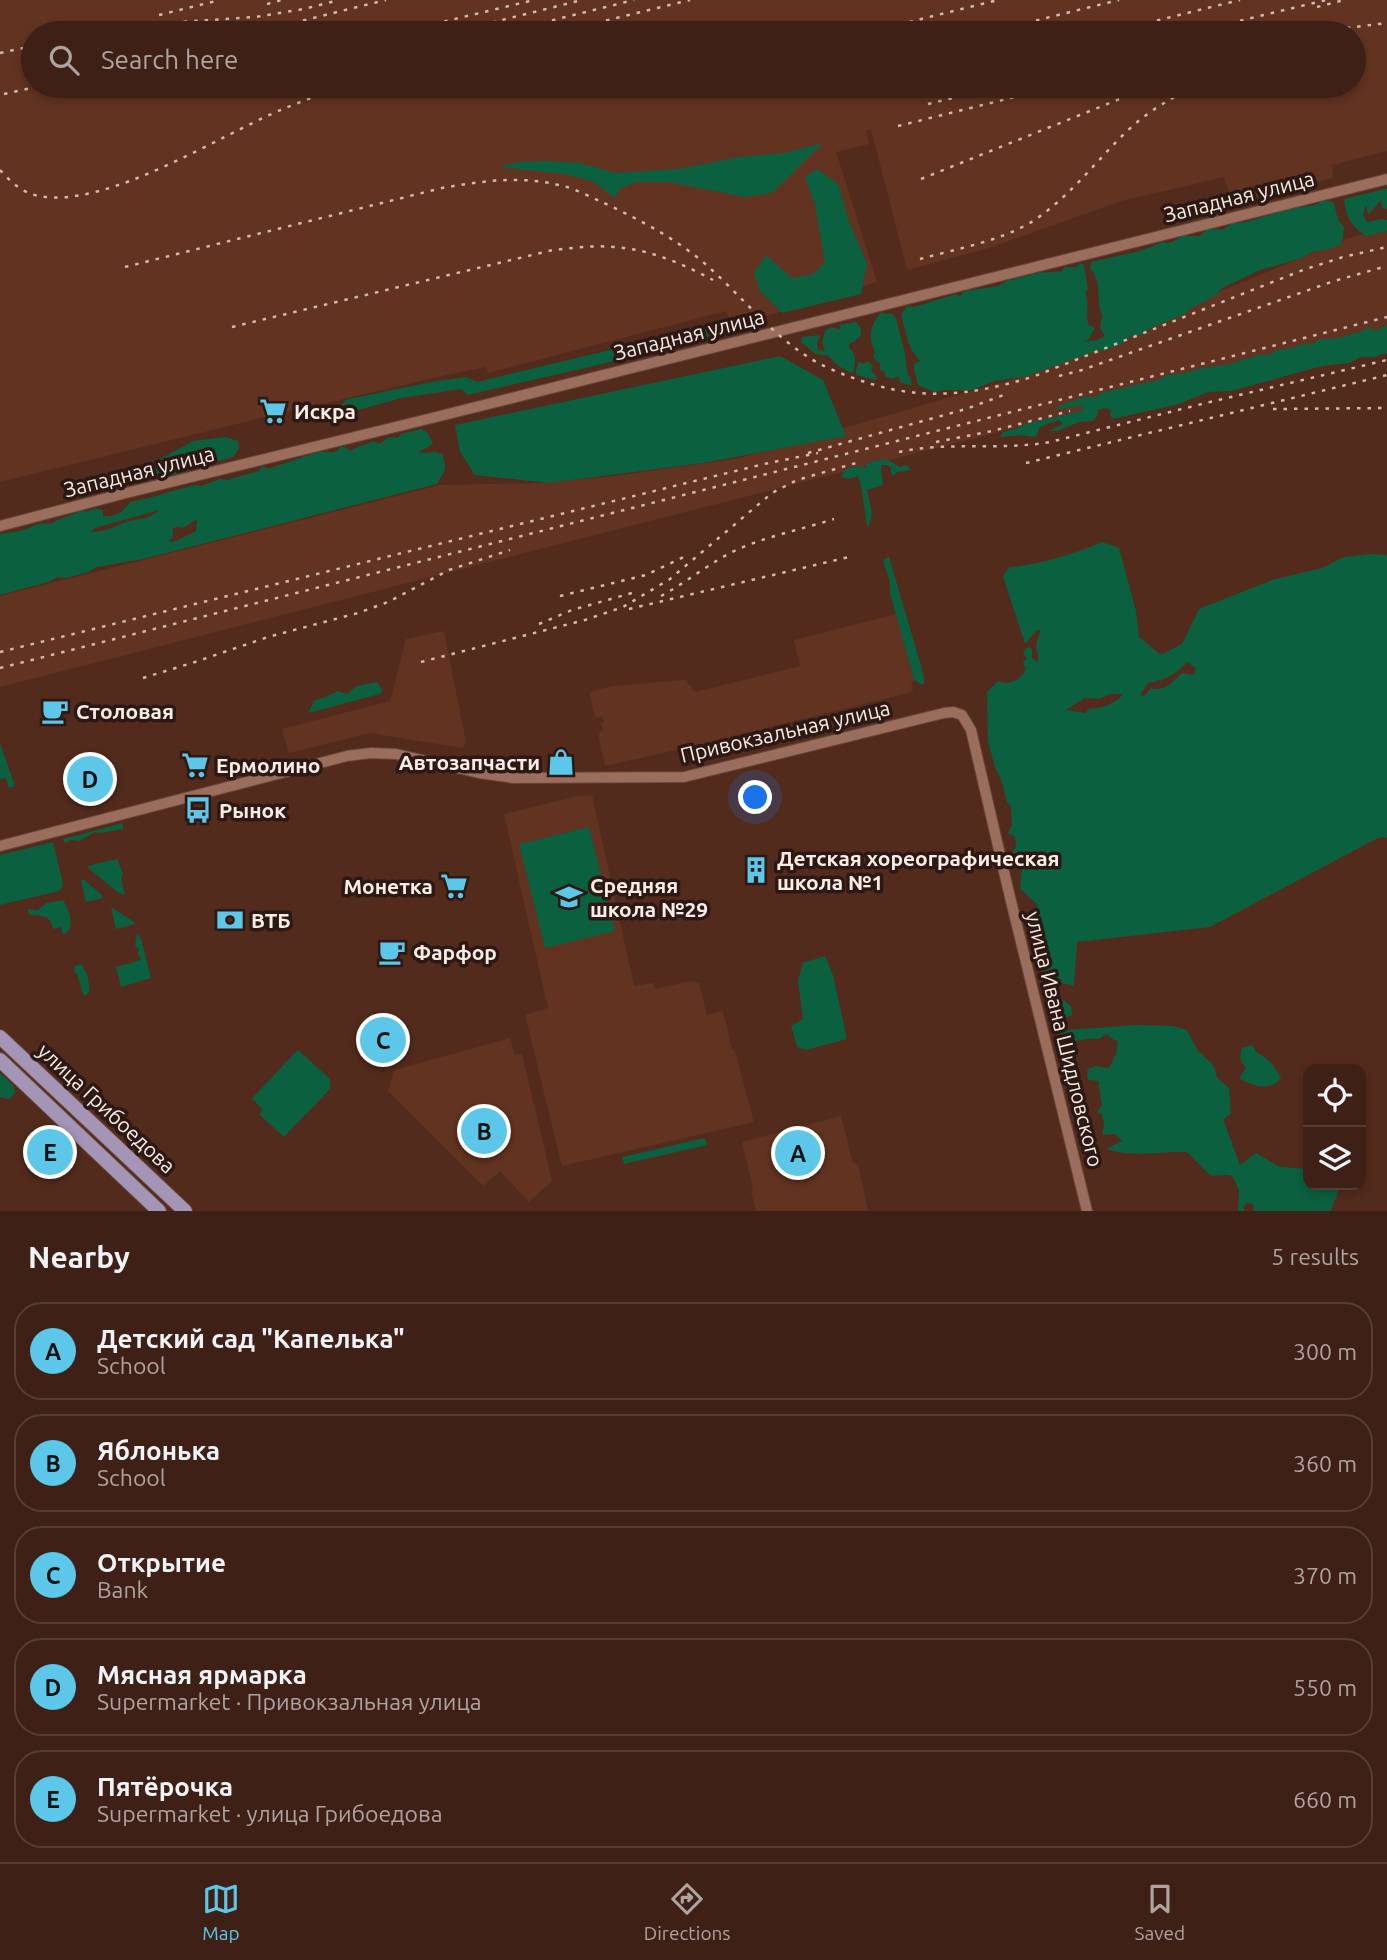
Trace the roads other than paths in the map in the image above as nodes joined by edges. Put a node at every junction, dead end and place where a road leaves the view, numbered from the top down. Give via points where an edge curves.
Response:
1 (1387, 179) edge
2 (0, 526) edge
3 (962, 715) joint
4 (0, 846) edge
5 (0, 1037) edge
6 (0, 1060) edge
7 (159, 1211) edge
8 (185, 1211) edge
9 (1087, 1211) edge

1 - 2 street, Западная улица
3 - 4 street, Привокзальная улица via 944,713 684,777 513,778 396,754 347,756
3 - 9 street, улица Ивана Шидловского via 971,730
5 - 8 main road, улица Грибоедова
6 - 7 main road, улица Грибоедова

